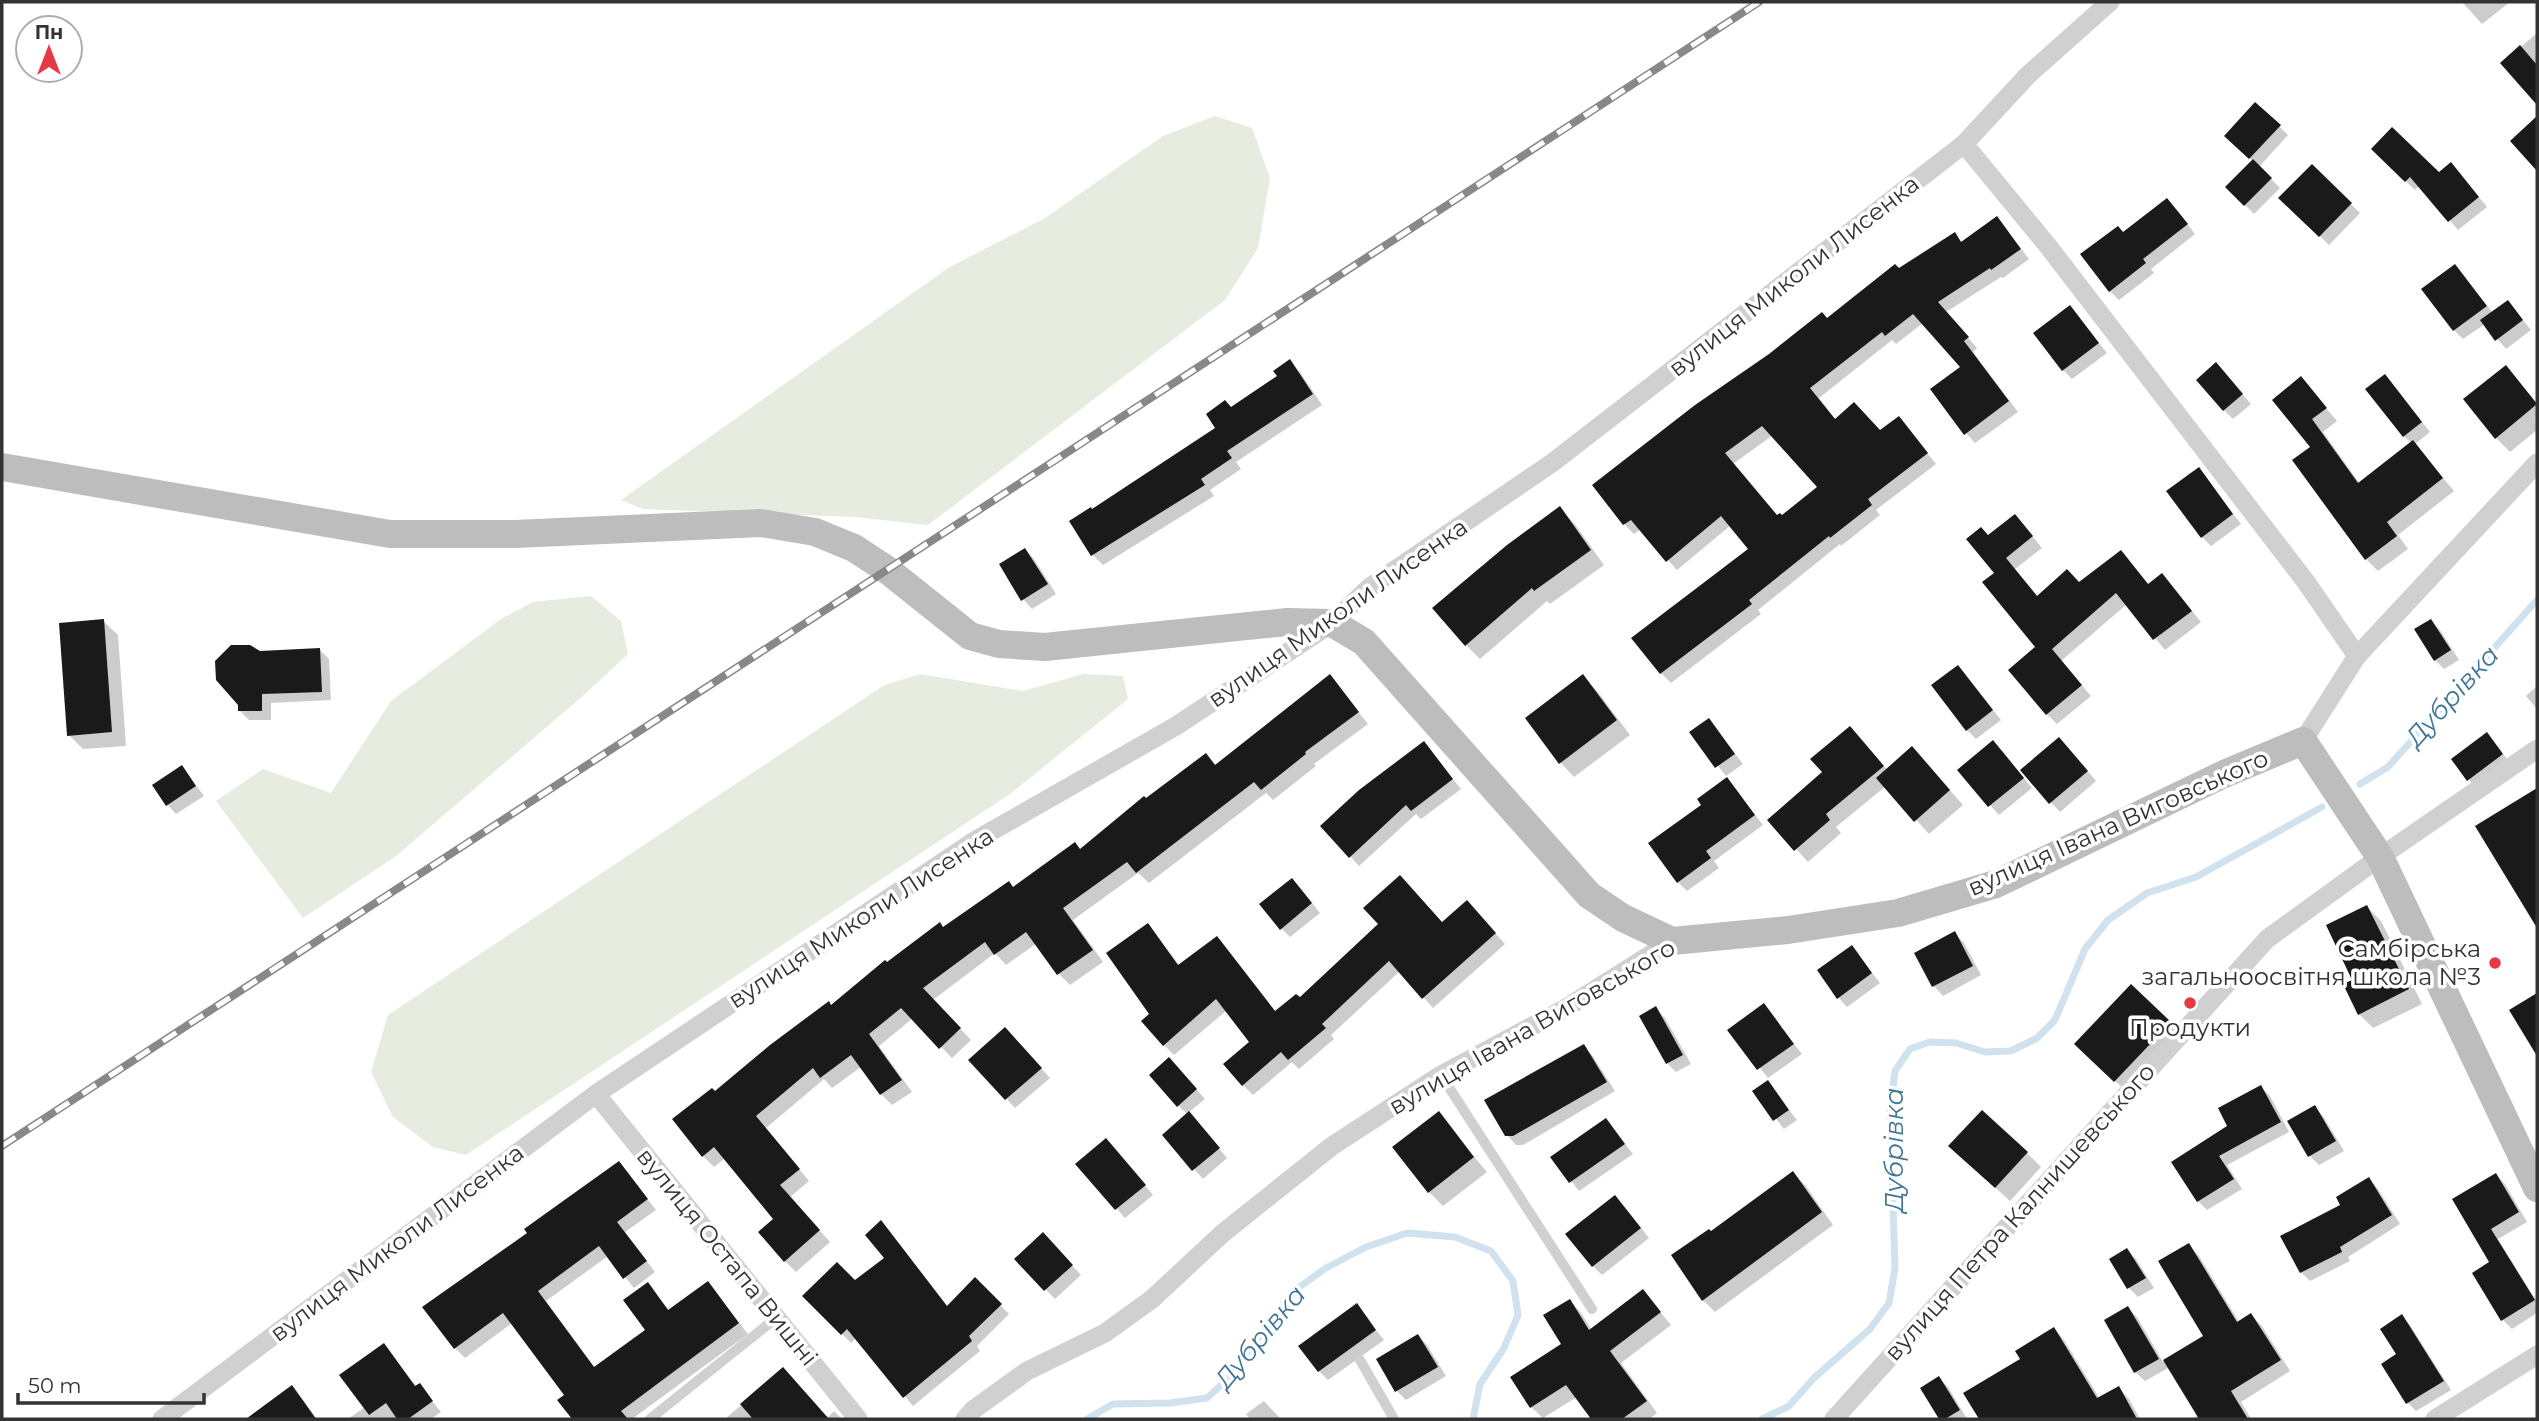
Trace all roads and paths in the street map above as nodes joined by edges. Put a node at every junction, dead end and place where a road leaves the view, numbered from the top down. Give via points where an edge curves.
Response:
1 (2110, 2) edge
2 (1964, 144) junction
3 (2537, 463) edge
4 (2, 467) edge
5 (1332, 623) junction
6 (2357, 656) junction
7 (2303, 741) junction
8 (2537, 750) edge
9 (2379, 857) junction
10 (1672, 941) junction
11 (1440, 1074) junction
12 (596, 1094) junction
13 (2537, 1188) edge
14 (1592, 1309) dead end
15 (776, 1318) junction
16 (2537, 1355) edge
17 (1360, 1360) dead end
18 (162, 1419) edge
19 (650, 1419) edge
20 (858, 1419) edge
21 (965, 1419) edge
22 (1394, 1419) edge
23 (1834, 1419) edge
24 (2435, 1419) edge

1 - 2 street, вулиця Миколи Лисенка via 2028,75
2 - 5 street, вулиця Миколи Лисенка via 1552,463 1370,587
2 - 6 street via 2306,582
3 - 6 street
4 - 5 main road via 390,534 515,534 761,523 815,532 854,548 886,569 970,636 999,645 1045,647 1287,622
5 - 10 main road via 1364,642 1589,895 1623,918
5 - 12 street, вулиця Миколи Лисенка via 1176,726 976,840
6 - 7 street
7 - 9 main road
7 - 10 main road, вулиця Івана Виговського via 1996,884 1898,913
8 - 9 street, вулиця Петра Калнишевського
9 - 13 main road
9 - 23 street, вулиця Петра Калнишевського via 2267,939
10 - 11 street, вулиця Івана Виговського via 1566,1008
11 - 14 lane
11 - 21 street, вулиця Івана Виговського via 1332,1146 1223,1233 1152,1299 1105,1333 1027,1371
12 - 15 street, вулиця Остапа Вишні
12 - 18 street, вулиця Миколи Лисенка
15 - 19 lane
15 - 20 street, вулиця Остапа Вишні
16 - 24 street
17 - 22 lane

